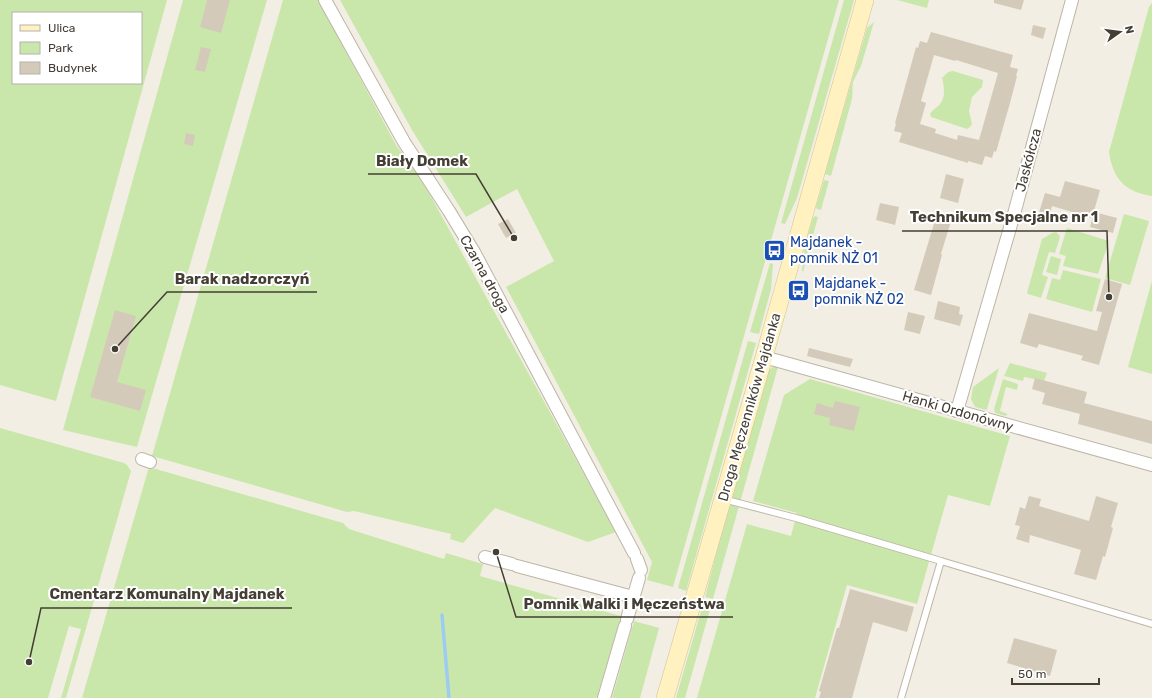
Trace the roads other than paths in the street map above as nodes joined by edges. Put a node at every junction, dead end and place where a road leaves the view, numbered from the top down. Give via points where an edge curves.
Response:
1 (325, 0) edge
2 (865, 0) edge
3 (1072, 0) edge
4 (764, 357) junction
5 (957, 411) junction
6 (1152, 465) edge
7 (723, 499) junction
8 (486, 557) dead end
9 (941, 561) junction
10 (633, 597) junction
11 (1152, 624) edge
12 (604, 698) edge
13 (665, 698) edge
14 (901, 698) edge

1 - 10 street, Czarna droga via 404,142 474,252 638,565
2 - 4 street, Droga Męczenników Majdanka
3 - 5 street, Jaskółcza
4 - 5 street, Hanki Ordonówny
4 - 7 street, Droga Męczenników Majdanka
5 - 6 street, Hanki Ordonówny
7 - 9 lane
7 - 13 street, Droga Męczenników Majdanka
8 - 10 street
9 - 11 lane
9 - 14 lane
10 - 12 street

